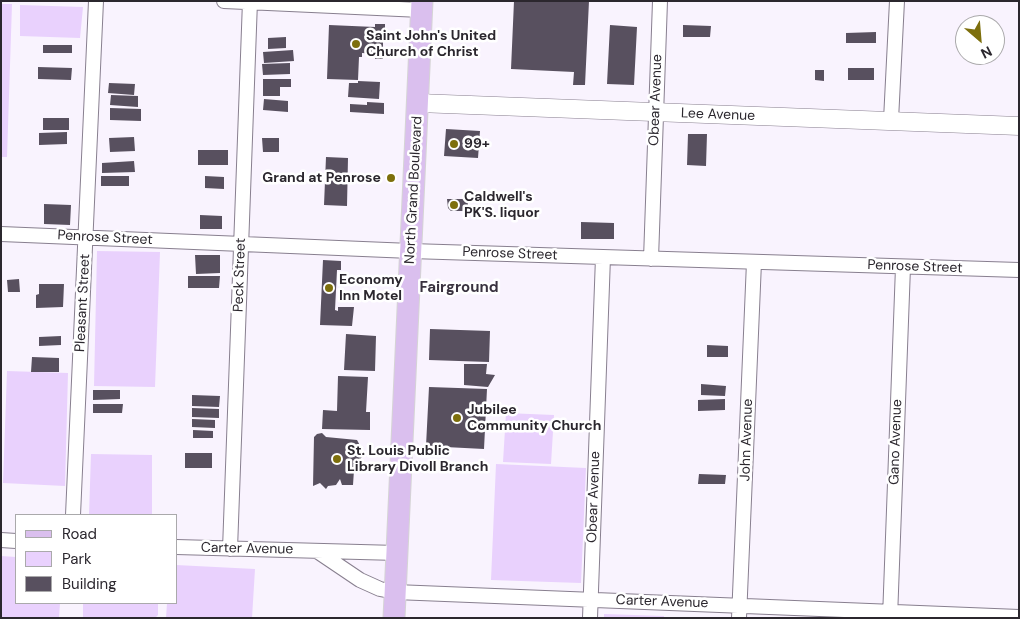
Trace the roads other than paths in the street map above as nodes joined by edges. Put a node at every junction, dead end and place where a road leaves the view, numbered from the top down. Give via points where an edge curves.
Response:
1 (96, 1) edge
2 (224, 1) edge
3 (660, 1) edge
4 (897, 1) edge
5 (250, 2) edge
6 (421, 5) edge
7 (418, 103) junction
8 (655, 113) junction
9 (891, 120) junction
10 (1019, 126) edge
11 (1, 234) edge
12 (86, 237) junction
13 (241, 245) junction
14 (411, 251) junction
15 (602, 257) junction
16 (651, 258) junction
17 (754, 262) junction
18 (903, 267) junction
19 (1019, 270) edge
20 (73, 514) edge
21 (1, 540) edge
22 (15, 541) edge
23 (178, 547) edge
24 (230, 549) junction
25 (317, 551) junction
26 (397, 553) junction
27 (395, 592) junction
28 (591, 600) junction
29 (740, 611) edge
30 (890, 615) edge
31 (1019, 617) edge
32 (394, 618) edge
33 (590, 618) edge

1 - 12 street, Pleasant Street
2 - 5 street
3 - 8 street, Obear Avenue
4 - 9 street
5 - 6 street
5 - 13 street, Peck Street
6 - 7 main road, North Grand Boulevard
7 - 8 street, Lee Avenue
7 - 14 main road, North Grand Boulevard
8 - 9 street, Lee Avenue
8 - 16 street, Obear Avenue
9 - 10 street, Lee Avenue
11 - 12 street, Penrose Street
12 - 13 street, Penrose Street
12 - 20 street, Pleasant Street
13 - 14 street, Penrose Street
13 - 24 street, Peck Street
14 - 15 street, Penrose Street
14 - 26 main road, North Grand Boulevard
15 - 16 street, Penrose Street
15 - 28 street, Obear Avenue
16 - 17 street, Penrose Street
17 - 18 street, Penrose Street
17 - 29 street, John Avenue
18 - 19 street, Penrose Street
18 - 30 street, Gano Avenue
21 - 22 street
23 - 24 street, Carter Avenue
24 - 25 street, Carter Avenue
25 - 26 street, Carter Avenue
25 - 27 street, Carter Avenue via 360,580
26 - 27 main road, North Grand Boulevard
27 - 28 street, Carter Avenue
27 - 32 main road, North Grand Boulevard
28 - 29 street, Carter Avenue
28 - 33 street, Obear Avenue
29 - 30 street, Carter Avenue
30 - 31 street, Carter Avenue

